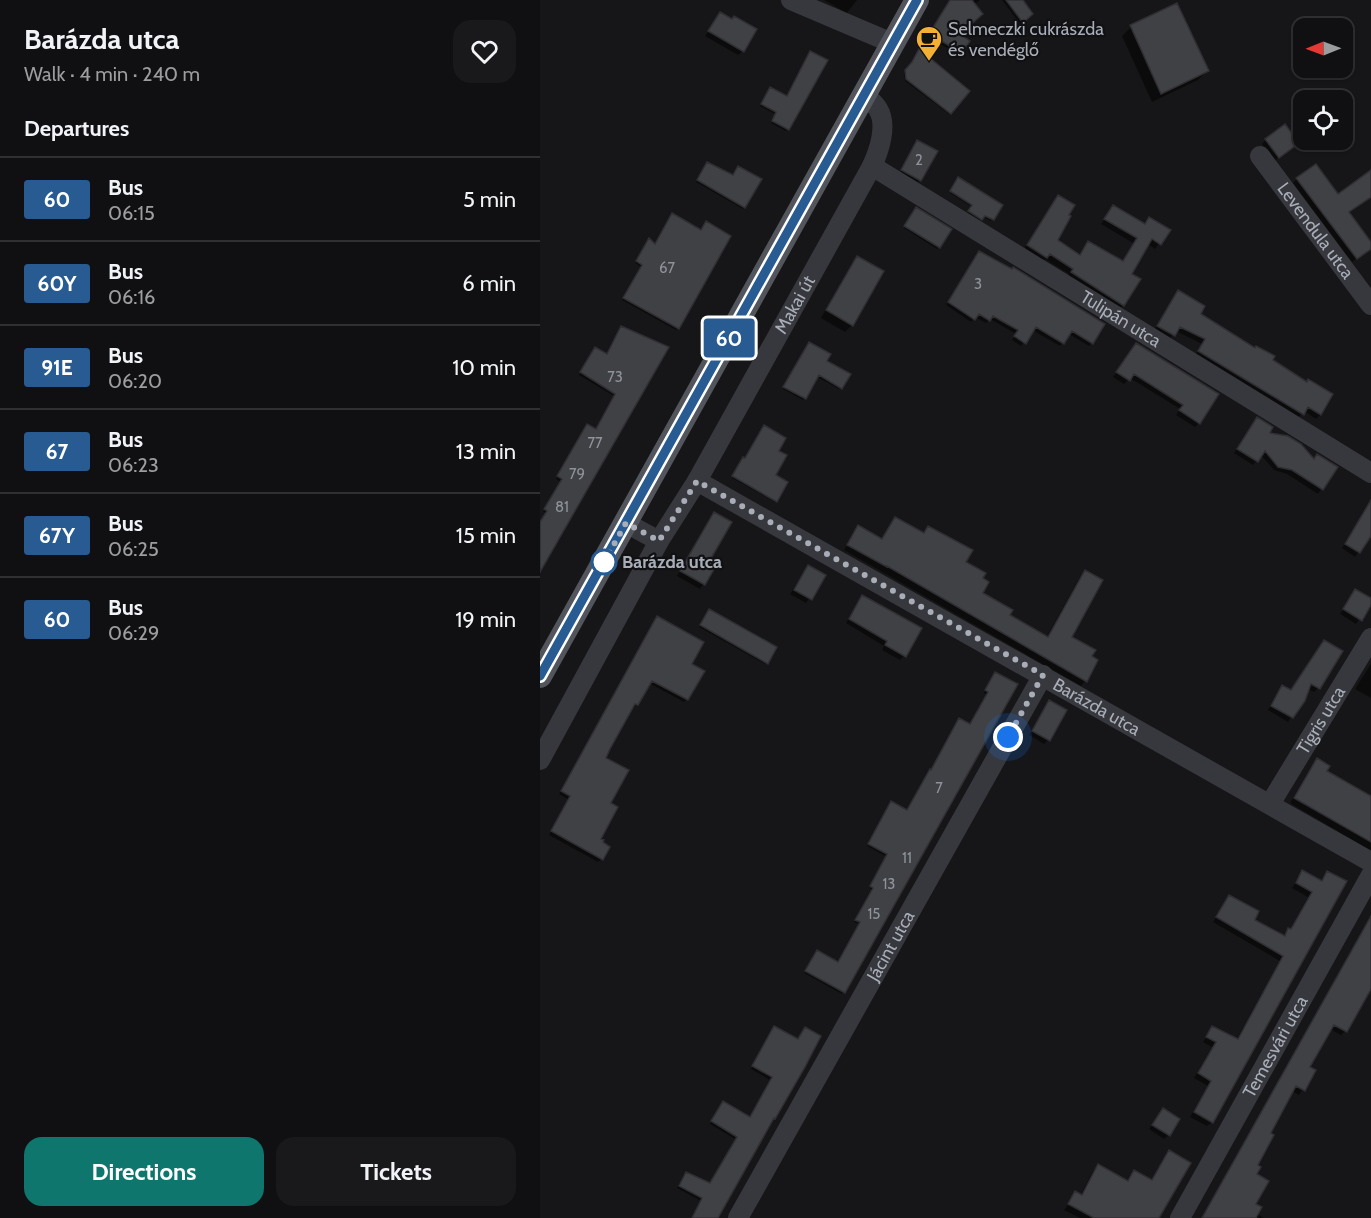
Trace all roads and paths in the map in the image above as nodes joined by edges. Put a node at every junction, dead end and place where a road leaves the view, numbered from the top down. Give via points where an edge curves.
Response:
1 (791, 0) edge
2 (917, 0) edge
3 (892, 43) junction
4 (864, 95) junction
5 (1260, 156) dead end
6 (872, 166) junction
7 (1371, 305) edge
8 (1371, 473) edge
9 (697, 481) junction
10 (626, 523) junction
11 (659, 541) junction
12 (1371, 638) edge
13 (1043, 675) junction
14 (540, 676) edge
15 (540, 760) edge
16 (1270, 804) junction
17 (1371, 862) edge
18 (1371, 874) edge
19 (738, 1218) edge
20 (1180, 1218) edge

1 - 3 street
2 - 3 main road
3 - 4 main road
4 - 6 street, Makai út via 879,110 881,121 878,152
4 - 10 main road
5 - 7 street, Levendula utca
6 - 8 street, Tulipán utca
6 - 9 street, Makai út
9 - 11 street, Makai út
9 - 13 street, Barázda utca
10 - 11 street
10 - 14 main road
11 - 15 street, Makai út
12 - 16 street, Tigris utca
13 - 16 street, Barázda utca
13 - 19 street, Jácint utca
16 - 17 street, Barázda utca
18 - 20 street, Temesvári utca

